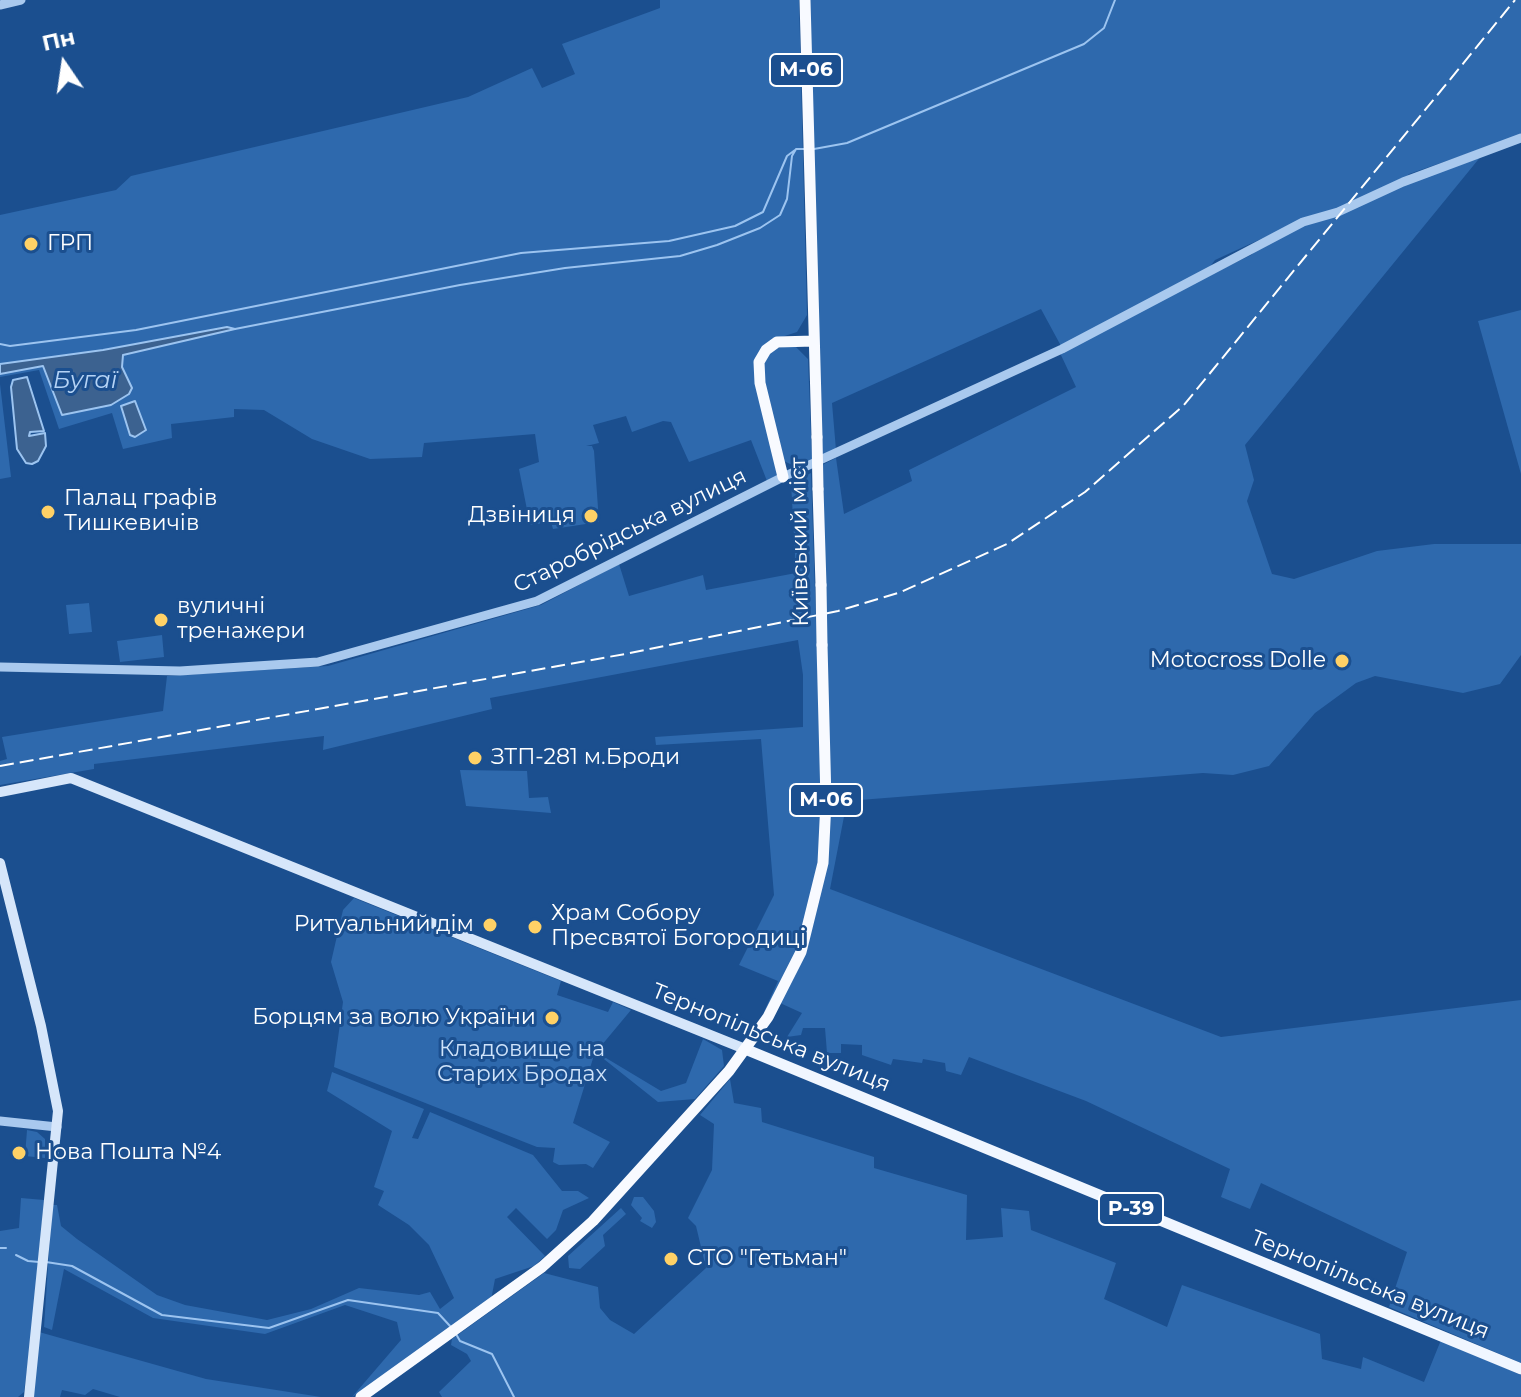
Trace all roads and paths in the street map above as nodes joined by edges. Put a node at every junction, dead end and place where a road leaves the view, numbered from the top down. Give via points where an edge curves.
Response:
1 (21, 0) edge
2 (805, 0) edge
3 (0, 5) edge
4 (1521, 138) edge
5 (814, 341) junction
6 (783, 477) junction
7 (0, 667) edge
8 (0, 792) edge
9 (0, 863) edge
10 (745, 1049) junction
11 (0, 1121) edge
12 (57, 1127) junction
13 (1521, 1369) edge
14 (29, 1397) edge
15 (361, 1397) edge

1 - 3 street
2 - 5 highway, М-06
4 - 6 street, Старобрідська вулиця via 1303,222 1062,349
5 - 6 highway via 777,342 759,362
5 - 10 highway, Київський міст / М-06, bridge via 825,816 818,887 801,952
6 - 7 street, Старобрідська вулиця via 537,601 318,662 180,671
8 - 10 main road, Тернопільська вулиця via 71,778
9 - 12 main road via 41,1026
10 - 13 main road, Тернопільська вулиця / Р-39
10 - 15 highway, М-06 via 601,1214 542,1267
11 - 12 street
12 - 14 main road

